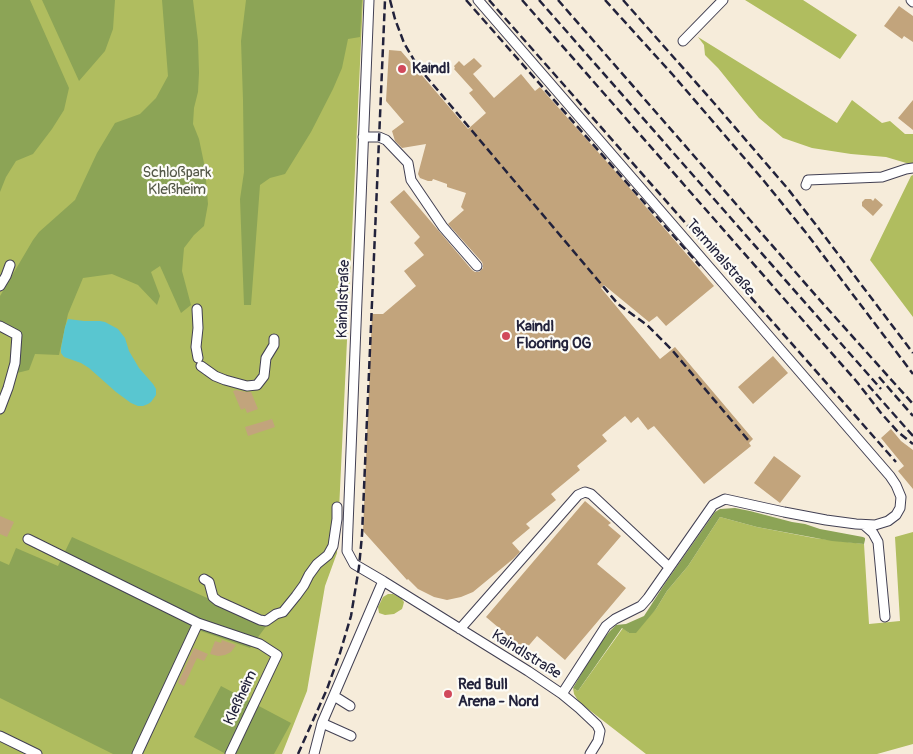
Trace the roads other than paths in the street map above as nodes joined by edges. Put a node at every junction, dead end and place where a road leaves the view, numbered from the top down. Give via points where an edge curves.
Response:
1 (370, 0) edge
2 (478, 0) edge
3 (723, 0) edge
4 (683, 40) dead end
5 (364, 137) junction
6 (913, 168) edge
7 (806, 185) dead end
8 (10, 264) dead end
9 (476, 266) dead end
10 (0, 286) edge
11 (197, 309) dead end
12 (0, 326) edge
13 (274, 339) dead end
14 (4, 386) edge
15 (0, 409) edge
16 (337, 507) dead end
17 (864, 525) junction
18 (28, 539) dead end
19 (669, 567) junction
20 (204, 579) dead end
21 (384, 582) junction
22 (886, 618) dead end
23 (198, 623) junction
24 (460, 629) junction
25 (562, 694) junction
26 (334, 696) junction
27 (350, 706) dead end
28 (322, 723) junction
29 (0, 736) edge
30 (351, 736) dead end
31 (37, 754) edge
32 (137, 754) edge
33 (230, 754) edge
34 (314, 754) edge
35 (590, 754) edge

1 - 5 street, Kaindlstraße
2 - 17 street, Terminalstraße via 890,476 901,496 900,508 888,521
3 - 4 street
5 - 9 street via 386,140 408,163 411,180 443,227
5 - 21 street, Kaindlstraße via 347,537 348,551 354,564
6 - 7 street via 882,177 808,180
8 - 10 street
11 - 13 street via 199,362 215,376 247,386 257,385 264,376 266,358
12 - 14 street via 17,335 15,363
14 - 15 street
16 - 20 street via 333,546 283,612 260,620 218,601 213,597 209,582
17 - 19 street, Terminalstraße via 725,499 713,505
17 - 22 street via 874,533 878,542
18 - 23 street
19 - 24 street via 591,494 578,494
19 - 25 street, Terminalstraße via 641,606 606,626
21 - 24 street, Kaindlstraße
21 - 26 street
23 - 32 street
23 - 33 street, Kleßheim via 260,644 277,655
24 - 25 street, Kaindlstraße
25 - 35 street, Kaindlstraße via 600,731
26 - 27 street
26 - 28 street
28 - 30 street
28 - 34 street
29 - 31 street

